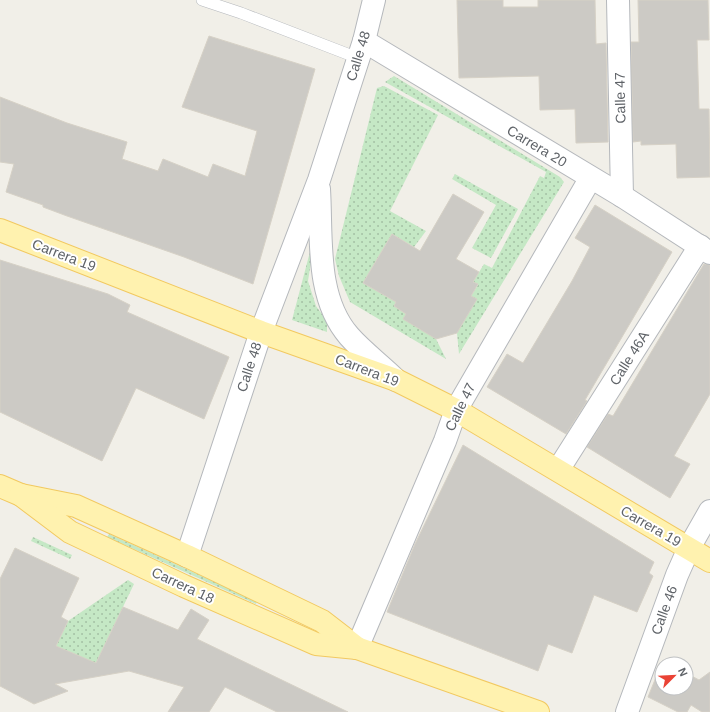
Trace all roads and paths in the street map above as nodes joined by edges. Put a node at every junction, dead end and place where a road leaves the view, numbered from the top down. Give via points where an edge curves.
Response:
1 (202, 0) edge
2 (374, 0) edge
3 (618, 0) edge
4 (361, 49) junction
5 (590, 179) junction
6 (319, 180) junction
7 (622, 196) junction
8 (0, 230) edge
9 (705, 249) edge
10 (261, 332) junction
11 (396, 380) junction
12 (456, 410) junction
13 (558, 470) junction
14 (0, 486) edge
15 (21, 495) junction
16 (710, 511) edge
17 (689, 548) junction
18 (187, 556) junction
19 (710, 561) edge
20 (357, 648) junction
21 (538, 712) edge
22 (627, 712) edge

1 - 4 lane
2 - 4 street, Calle 48
3 - 7 street, Calle 47
4 - 5 street, Carrera 20
4 - 6 street, Calle 48
5 - 7 street, Carrera 20
5 - 12 street, Calle 47
6 - 10 street, Calle 48
6 - 11 street, Calle 48 via 324,279 329,298 349,336
7 - 9 street, Carrera 20
8 - 10 main road, Carrera 19
9 - 13 street, Calle 46A
10 - 11 main road, Carrera 19
10 - 18 street, Calle 48
11 - 12 main road, Carrera 19
12 - 13 main road, Carrera 19
12 - 20 street, Calle 47 via 442,449
13 - 17 main road, Carrera 19
14 - 15 main road, Carrera 18
15 - 18 main road, Carrera 18 via 76,506
15 - 20 main road, Carrera 18 via 70,532 191,589 316,644
16 - 17 street, Calle 46
17 - 19 main road, Carrera 19
17 - 22 street, Calle 46
18 - 20 main road, Carrera 18 via 322,621
20 - 21 main road, Carrera 18

